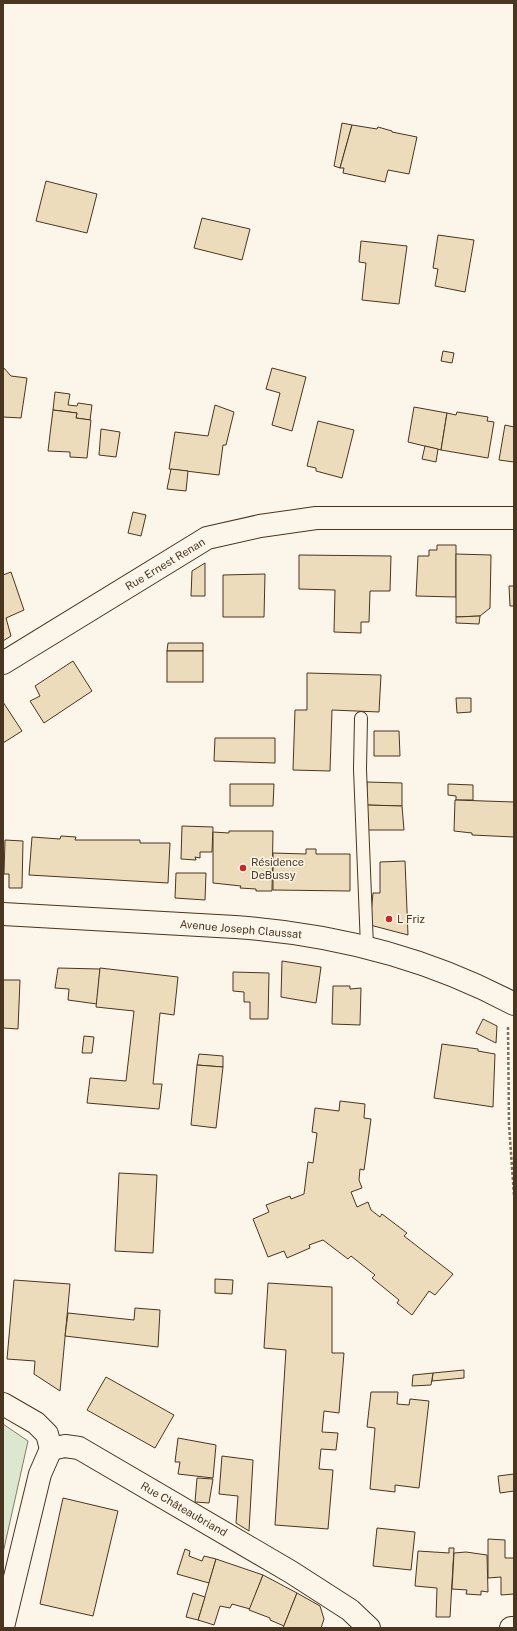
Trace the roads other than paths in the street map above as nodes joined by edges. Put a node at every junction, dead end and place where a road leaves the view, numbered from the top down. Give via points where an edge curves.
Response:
1 (514, 518) edge
2 (3, 663) edge
3 (361, 718) dead end
4 (3, 914) edge
5 (367, 947) junction
6 (511, 1003) edge
7 (3, 1404) edge
8 (50, 1449) junction
9 (3, 1628) edge
10 (369, 1628) edge
11 (511, 1628) edge
12 (514, 1628) edge

1 - 2 street, Rue Ernest Renan via 316,518 260,526 208,538
3 - 5 lane via 360,769
4 - 5 street, Avenue Joseph Claussat via 273,930
5 - 6 street, Avenue Joseph Claussat via 460,978
7 - 8 street via 36,1423 47,1434
8 - 9 street via 40,1474
8 - 10 street, Rue Châteaubriand via 65,1446 79,1448 291,1572 350,1610
11 - 12 street

